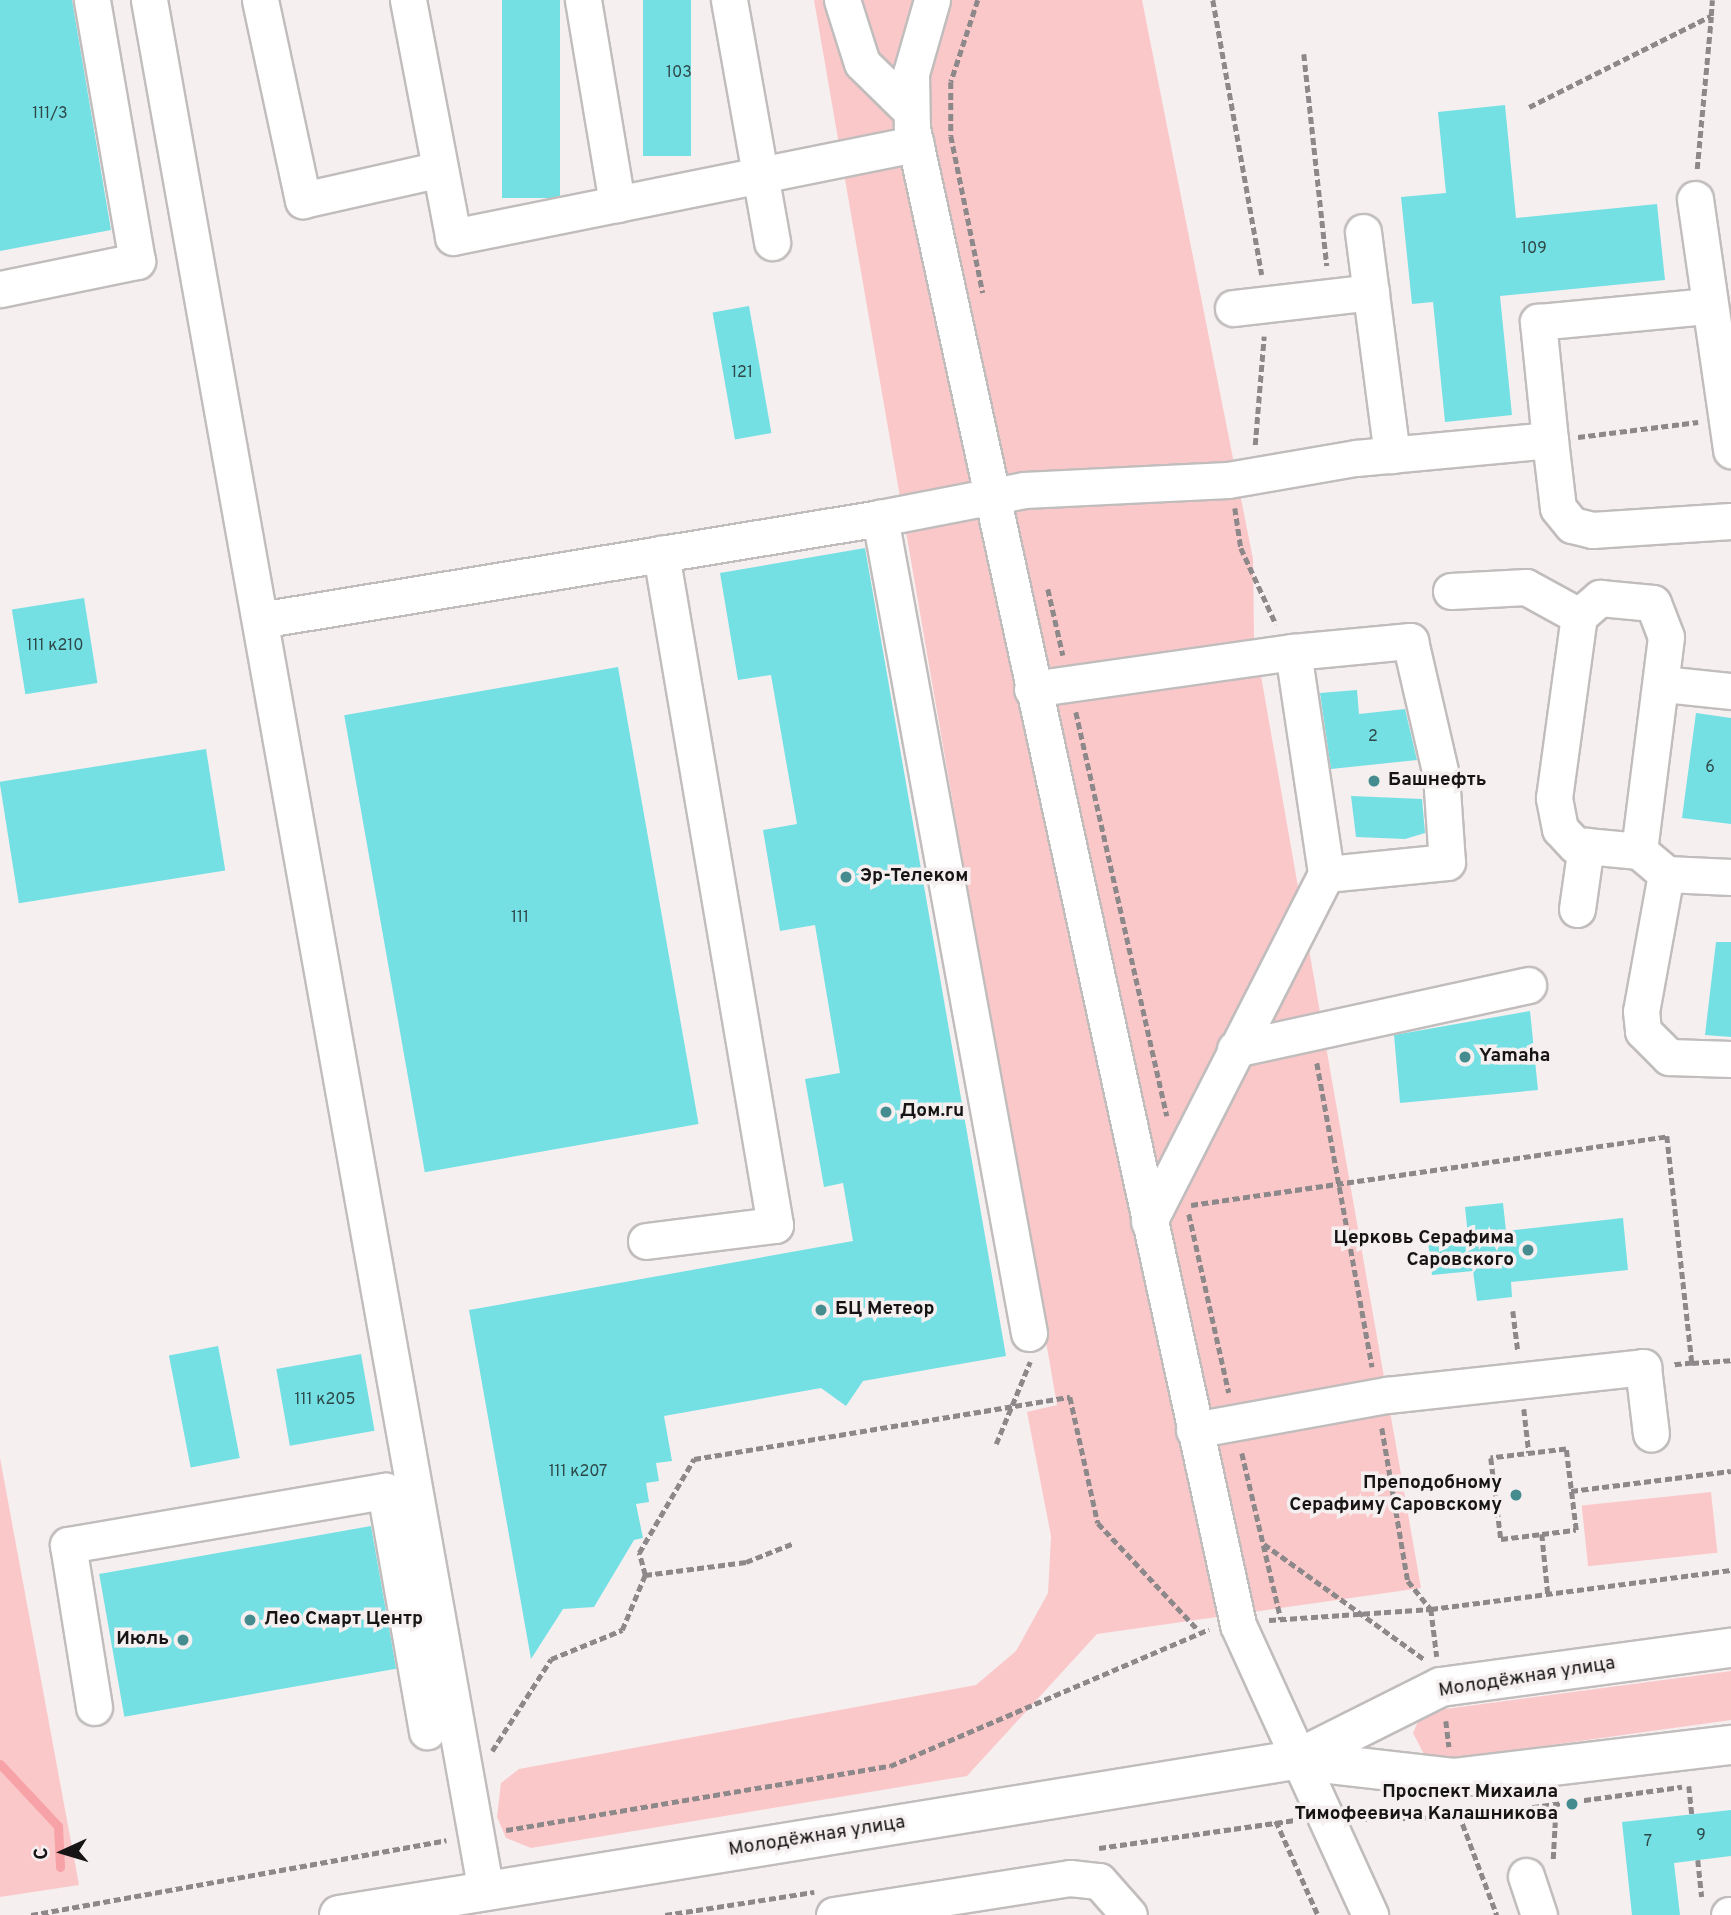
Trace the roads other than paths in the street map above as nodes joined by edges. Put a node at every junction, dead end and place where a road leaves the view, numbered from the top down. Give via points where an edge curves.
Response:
1 (92, 0) edge
2 (149, 0) edge
3 (260, 0) edge
4 (408, 0) edge
5 (583, 0) edge
6 (729, 0) edge
7 (842, 0) edge
8 (932, 0) edge
9 (909, 109) junction
10 (916, 144) junction
11 (436, 170) junction
12 (760, 175) junction
13 (1695, 199) road end
14 (617, 204) junction
15 (1363, 232) dead end
16 (772, 242) dead end
17 (0, 289) edge
18 (1371, 292) junction
19 (1250, 306) road end
20 (1707, 306) junction
21 (1722, 336) edge
22 (1729, 434) edge
23 (1550, 440) junction
24 (1392, 455) junction
25 (988, 495) junction
26 (880, 518) junction
27 (1731, 521) edge
28 (661, 554) junction
29 (1451, 591) dead end
30 (1579, 616) junction
31 (260, 620) junction
32 (1293, 652) junction
33 (1663, 684) junction
34 (1032, 689) junction
35 (1731, 691) edge
36 (1586, 846) junction
37 (1639, 851) junction
38 (1326, 874) junction
39 (1666, 874) junction
40 (1731, 877) edge
41 (1577, 909) dead end
42 (1528, 985) dead end
43 (1235, 1049) junction
44 (1731, 1059) edge
45 (1149, 1222) junction
46 (646, 1241) dead end
47 (1028, 1333) road end
48 (1194, 1430) junction
49 (1651, 1434) dead end
50 (1731, 1648) edge
51 (94, 1707) dead end
52 (427, 1731) dead end
53 (1731, 1745) edge
54 (1295, 1760) junction
55 (1526, 1876) dead end
56 (486, 1891) junction
57 (339, 1915) edge
58 (834, 1915) edge
59 (1129, 1915) edge
60 (1370, 1915) edge
61 (1539, 1915) edge

1 - 17 street via 137,261
2 - 31 street
3 - 11 street via 303,200
4 - 11 street
5 - 14 street
6 - 12 street
7 - 9 street via 862,63
8 - 9 street via 914,55
9 - 10 street
10 - 12 street
10 - 25 street
11 - 14 street via 453,237
12 - 14 street
12 - 16 street
13 - 20 street
15 - 18 street
18 - 19 street
18 - 24 street
20 - 21 street
20 - 23 street via 1538,322
21 - 22 street
23 - 24 street
23 - 27 street via 1558,508 1572,525 1592,530
24 - 25 street via 1240,478
25 - 26 street
25 - 34 street
26 - 28 street
26 - 47 street
28 - 31 street
28 - 46 street via 775,1225
29 - 30 street via 1527,587
30 - 33 street via 1600,598 1653,603 1666,637
30 - 36 street via 1554,798 1560,829 1575,845
31 - 56 street
32 - 34 street via 1069,680
32 - 38 street
32 - 38 street via 1410,641 1441,775 1447,862
33 - 35 street
33 - 37 street
34 - 45 street
36 - 37 street
36 - 41 street
37 - 39 street
38 - 43 street
39 - 40 street
39 - 44 street via 1641,1011 1643,1031 1669,1057
42 - 43 street
43 - 45 street
45 - 48 street
48 - 49 street via 1377,1397 1643,1367
48 - 54 street via 1238,1625
50 - 54 main road, Молодёжная улица via 1441,1687
51 - 52 street via 68,1545 385,1491
53 - 54 main road, Молодёжная улица via 1453,1778
54 - 56 main road, Молодёжная улица
54 - 60 street
55 - 61 street
56 - 57 main road, Молодёжная улица
58 - 59 street via 1069,1878 1099,1881

